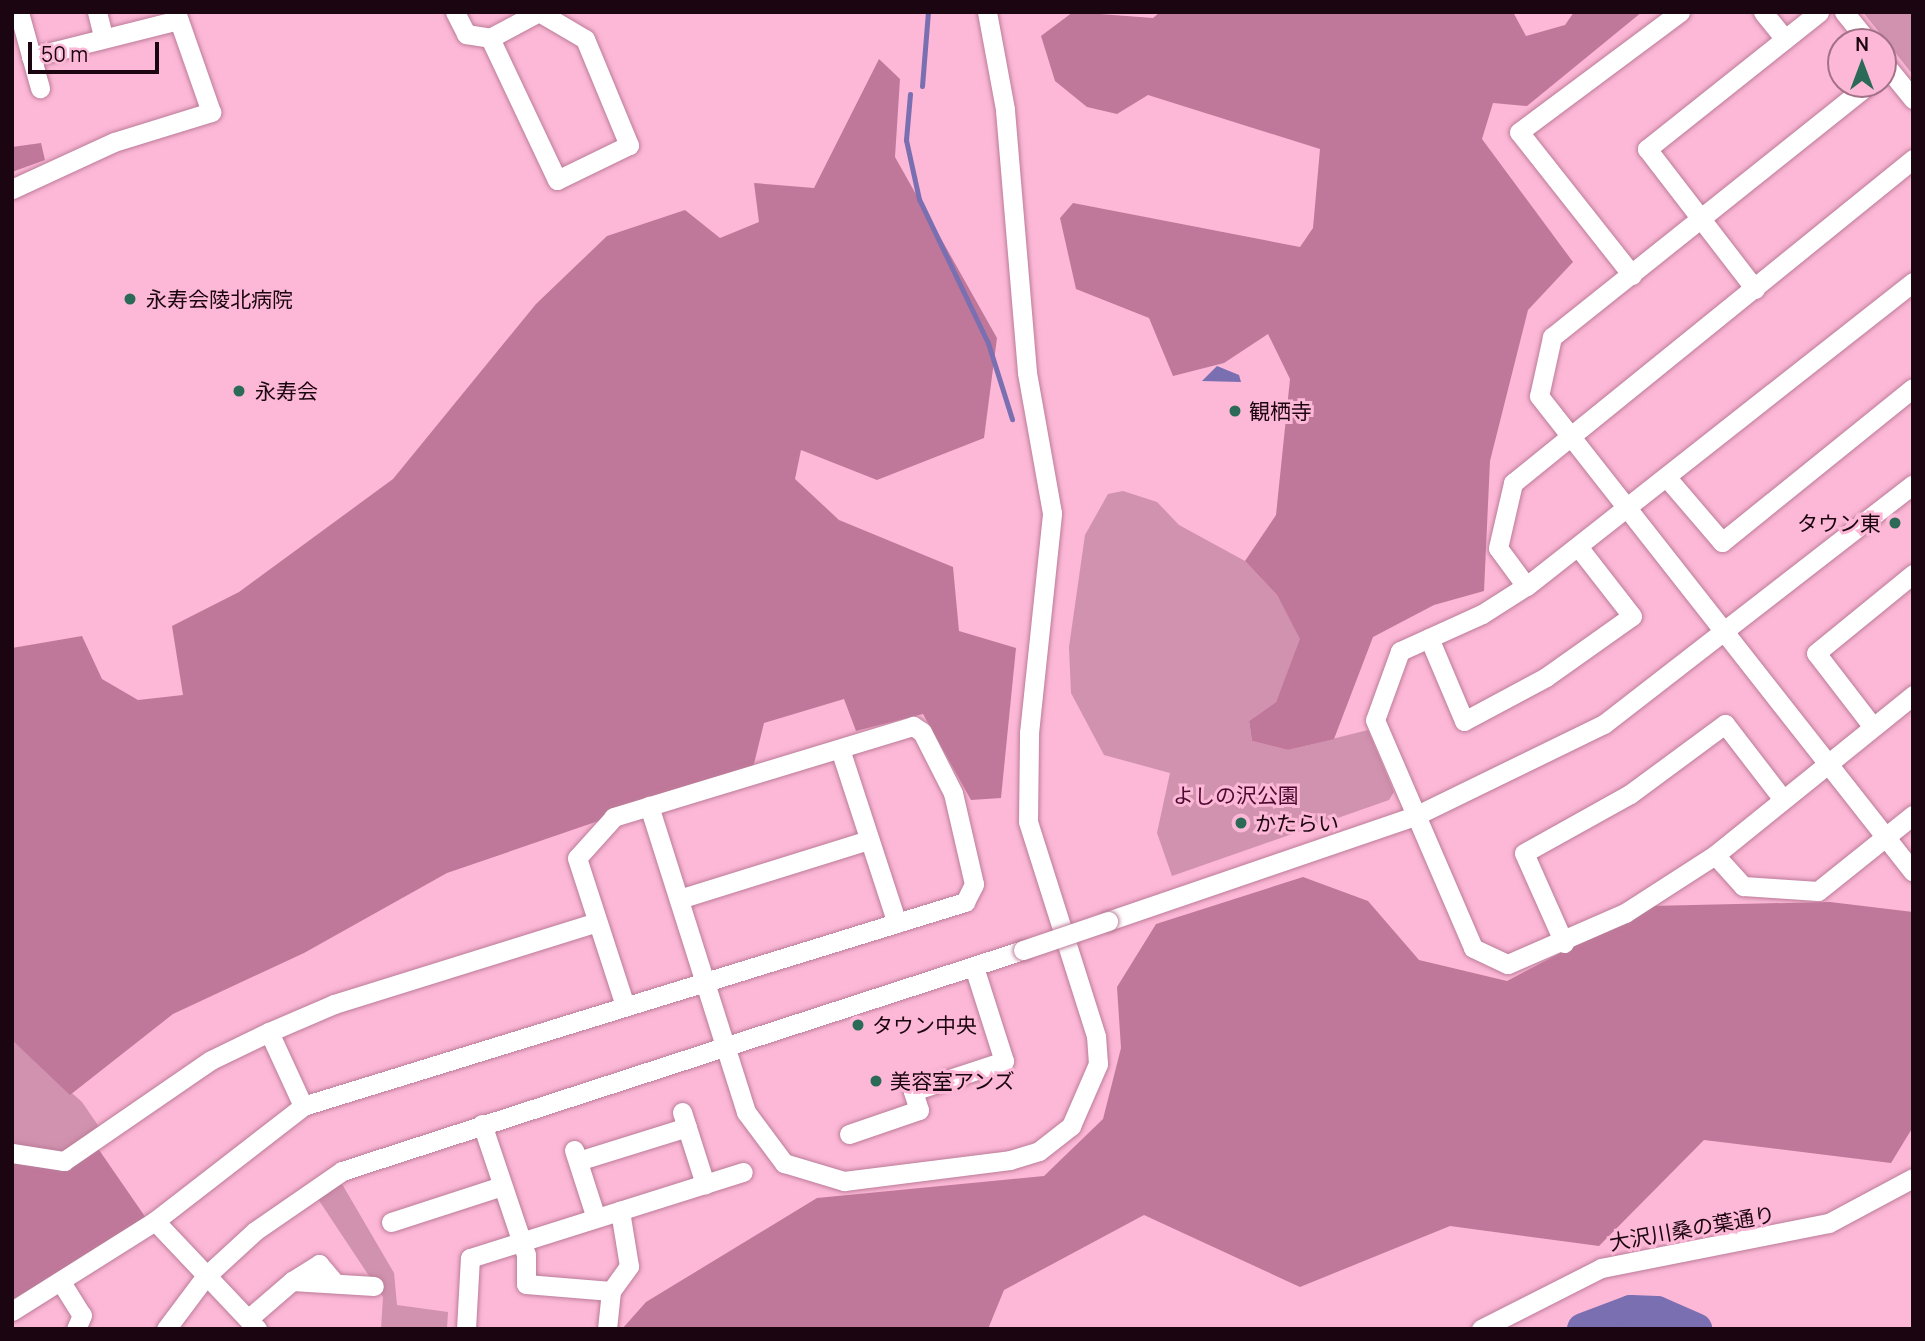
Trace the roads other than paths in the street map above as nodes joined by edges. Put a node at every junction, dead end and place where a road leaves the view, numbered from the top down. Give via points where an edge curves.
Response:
1 (97, 12) edge
2 (455, 12) edge
3 (987, 12) edge
4 (1680, 12) edge
5 (1763, 12) edge
6 (1819, 12) edge
7 (1844, 12) edge
8 (20, 16) dead end
9 (177, 16) edge
10 (1857, 28) edge
11 (103, 36) junction
12 (489, 38) junction
13 (1785, 39) junction
14 (32, 57) junction
15 (1897, 81) edge
16 (40, 88) dead end
17 (1852, 98) edge
18 (1913, 99) edge
19 (1913, 159) edge
20 (12, 189) edge
21 (1701, 219) junction
22 (1632, 275) junction
23 (1913, 282) edge
24 (1755, 289) junction
25 (1913, 388) edge
26 (1570, 438) junction
27 (1668, 479) junction
28 (1913, 484) edge
29 (1626, 513) junction
30 (1579, 548) junction
31 (1913, 574) edge
32 (1526, 586) junction
33 (1727, 634) junction
34 (1429, 638) junction
35 (1913, 695) edge
36 (1873, 727) junction
37 (840, 749) junction
38 (1826, 764) junction
39 (1782, 799) junction
40 (649, 806) junction
41 (1913, 815) edge
42 (1415, 816) junction
43 (1884, 837) junction
44 (869, 840) junction
45 (1715, 855) junction
46 (1913, 872) edge
47 (679, 899) junction
48 (597, 922) junction
49 (897, 923) junction
50 (1564, 943) junction
51 (975, 967) junction
52 (706, 982) junction
53 (625, 1006) junction
54 (269, 1032) junction
55 (725, 1049) junction
56 (303, 1105) junction
57 (482, 1124) junction
58 (849, 1134) dead end
59 (12, 1153) edge
60 (743, 1172) dead end
61 (1913, 1178) edge
62 (705, 1184) junction
63 (502, 1186) junction
64 (620, 1212) junction
65 (596, 1218) junction
66 (155, 1221) junction
67 (391, 1222) dead end
68 (522, 1242) junction
69 (205, 1277) junction
70 (61, 1282) junction
71 (374, 1286) dead end
72 (611, 1292) junction
73 (12, 1311) edge
74 (253, 1324) edge
75 (76, 1329) edge
76 (166, 1329) edge
77 (466, 1329) edge
78 (607, 1329) edge
79 (1481, 1329) edge

1 - 11 street
2 - 12 street via 466,34
3 - 55 street via 1005,109 1027,372 1052,513 1029,733 1028,821 1096,1036 1094,1080 1071,1126 1039,1151 844,1181 808,1175 769,1149 753,1130
4 - 22 street via 1519,132
5 - 13 street
6 - 13 street
7 - 10 street
8 - 14 street
9 - 11 street
9 - 20 street via 211,112 114,142
11 - 14 street
12 - 12 street via 539,12 585,39 629,145 557,180
13 - 21 street via 1647,149
14 - 16 street
15 - 18 street
17 - 21 street
19 - 24 street
21 - 22 street
21 - 24 street
22 - 26 street via 1552,337 1539,396
23 - 27 street
24 - 26 street
25 - 27 street via 1722,542
26 - 29 street
26 - 32 street via 1513,483 1498,548
27 - 29 street
28 - 33 street
29 - 30 street
29 - 33 street
30 - 32 street
30 - 34 street via 1632,616 1546,677 1464,721
31 - 36 street via 1816,653
32 - 34 street
33 - 38 street
33 - 42 street via 1604,724
34 - 42 street via 1400,651 1375,720
35 - 36 street
36 - 38 street
37 - 40 street
37 - 44 street
37 - 49 street via 913,726 953,793 974,884 965,902
38 - 39 street
38 - 43 street
39 - 45 street
39 - 50 street via 1725,724 1630,794 1524,853
40 - 47 street
40 - 48 street via 614,817 577,858
41 - 43 street
42 - 50 street via 1474,948 1508,964
42 - 51 street, bridge
43 - 45 street via 1818,891 1743,886
43 - 46 street
44 - 47 street
44 - 49 street
45 - 50 street via 1625,914
47 - 52 street
48 - 53 street
48 - 54 street via 334,1004
49 - 52 street
51 - 55 street
51 - 58 street via 1004,1061 914,1091 919,1110
52 - 53 street
52 - 55 street
53 - 56 street
54 - 56 street
54 - 59 street via 211,1060 64,1161
55 - 57 street
56 - 66 street
57 - 63 street
57 - 69 street via 342,1171 255,1231
60 - 62 street
61 - 79 street, 大沢川桑の葉通り via 1829,1223 1601,1268
62 - 64 street
62 - 65 street via 685,1119 576,1155
63 - 67 street
63 - 68 street
64 - 65 street
64 - 72 street via 629,1266
65 - 68 street
66 - 69 street
66 - 70 street
68 - 72 street via 526,1284
68 - 77 street via 470,1258
69 - 74 street
69 - 76 street
70 - 73 street
70 - 75 street via 82,1315
71 - 74 street via 335,1283 319,1264 292,1281
72 - 78 street

